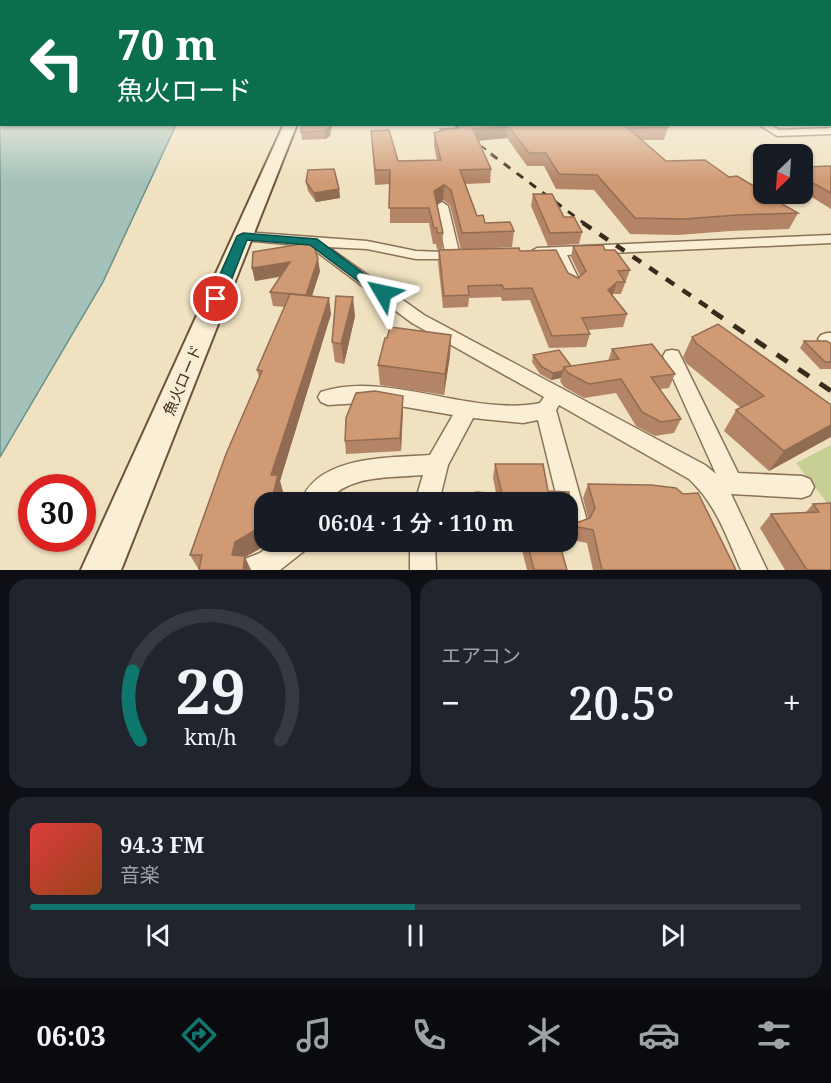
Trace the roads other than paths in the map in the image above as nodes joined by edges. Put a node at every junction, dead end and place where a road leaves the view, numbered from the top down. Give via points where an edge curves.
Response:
1 (289, 128) edge
2 (768, 128) edge
3 (831, 131) edge
4 (442, 206) dead end
5 (243, 236) junction
6 (830, 240) edge
7 (313, 242) junction
8 (558, 251) junction
9 (523, 252) edge
10 (476, 255) edge
11 (453, 256) junction
12 (574, 284) edge
13 (672, 356) dead end
14 (328, 398) dead end
15 (550, 403) junction
16 (467, 409) junction
17 (438, 464) junction
18 (721, 483) junction
19 (802, 487) dead end
20 (321, 492) edge
21 (430, 492) edge
22 (569, 492) edge
23 (282, 552) edge
24 (423, 552) edge
25 (254, 568) dead end
26 (101, 570) edge
27 (423, 570) edge
28 (754, 570) edge

1 - 5 street, 魚火ロード
2 - 3 street via 777,133
4 - 11 street
5 - 7 street
5 - 26 street, 魚火ロード
6 - 8 street
7 - 11 street
7 - 15 street via 418,319
8 - 9 street
8 - 12 street
10 - 11 street
13 - 18 street
14 - 16 street via 376,394
15 - 16 street via 524,415
15 - 18 street
15 - 22 street
16 - 17 street
17 - 20 street via 352,472
17 - 21 street
18 - 19 street
18 - 28 street via 729,515
23 - 25 street
24 - 27 street

